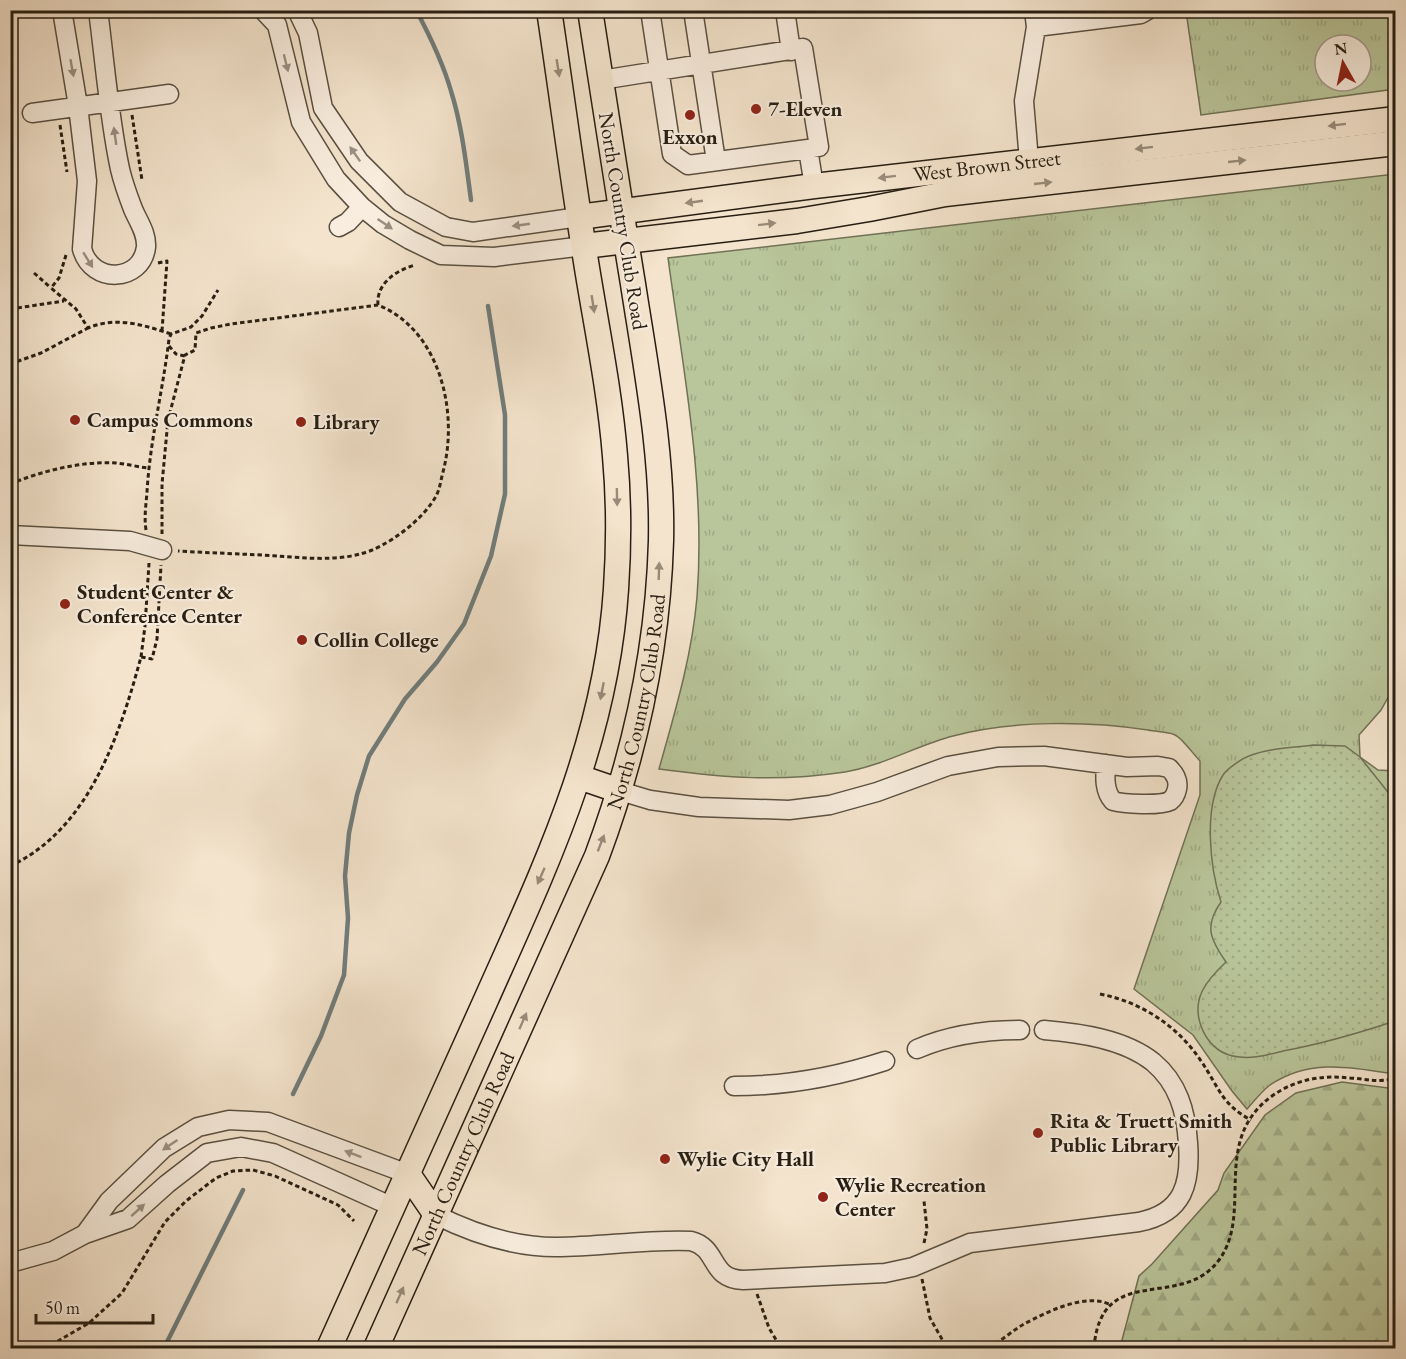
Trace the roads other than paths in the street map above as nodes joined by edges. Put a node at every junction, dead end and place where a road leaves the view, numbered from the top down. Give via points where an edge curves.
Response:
1 (62, 10) edge
2 (98, 10) edge
3 (263, 10) edge
4 (297, 10) edge
5 (549, 10) edge
6 (590, 10) edge
7 (650, 10) edge
8 (693, 10) edge
9 (784, 10) edge
10 (1148, 10) edge
11 (1035, 19) edge
12 (791, 51) junction
13 (700, 65) junction
14 (660, 71) junction
15 (601, 80) junction
16 (169, 94) dead end
17 (110, 102) junction
18 (78, 106) junction
19 (32, 113) dead end
20 (1395, 119) edge
21 (1395, 143) edge
22 (808, 149) junction
23 (717, 161) junction
24 (1029, 161) junction
25 (814, 186) junction
26 (945, 194) junction
27 (362, 207) junction
28 (621, 211) junction
29 (579, 217) junction
30 (339, 227) dead end
31 (626, 241) junction
32 (584, 246) junction
33 (10, 535) edge
34 (155, 548) road end
35 (1106, 764) dead end
36 (579, 777) junction
37 (620, 791) junction
38 (1020, 1030) dead end
39 (1044, 1030) dead end
40 (917, 1049) dead end
41 (885, 1061) dead end
42 (734, 1086) dead end
43 (408, 1174) junction
44 (393, 1208) junction
45 (436, 1215) junction
46 (85, 1234) junction
47 (10, 1263) edge
48 (329, 1348) edge
49 (376, 1348) edge

1 -> 18 street
2 - 17 street
3 -> 27 street via 277,25 301,122 336,179
29 -> 4 street via 473,232 446,227 400,202 359,161 323,108 308,33
5 -> 29 main road, North Country Club Road
6 - 15 main road, North Country Club Road
7 - 14 street
8 - 13 street
9 - 12 street
10 - 11 street via 1141,14
11 - 24 street via 1024,101
12 - 13 street
12 - 22 street via 803,48 819,147
13 - 14 street
13 - 23 street
14 - 15 street
14 - 23 street via 672,154 688,165
15 - 28 main road, North Country Club Road
16 - 17 street
17 - 18 street
18 -> 17 street via 87,181 84,258 95,270 117,275 139,265 146,241 120,170
18 - 19 street
20 -> 24 main road, West Brown Street
26 -> 21 main road, West Brown Street
22 - 23 street
22 - 25 street
24 -> 25 main road, West Brown Street
24 - 26 main road via 1017,173 997,181
25 -> 28 main road, West Brown Street
31 -> 26 main road, West Brown Street via 797,221
27 - 30 street
27 -> 32 street via 383,224 441,255 494,257
28 - 29 main road, West Brown Street
28 - 31 main road, North Country Club Road
29 - 32 main road, North Country Club Road
31 - 32 main road, West Brown Street
37 -> 31 main road, North Country Club Road via 650,664 661,539 658,450
32 -> 36 main road, North Country Club Road via 609,400 618,504 616,590 610,641 601,695
33 - 34 street via 130,541
35 - 37 street via 1044,756 973,761 830,805 789,810 699,807
36 - 37 main road
36 -> 43 main road, North Country Club Road via 552,851
45 -> 37 main road, North Country Club Road via 588,877
38 - 40 street via 980,1032
39 - 45 street via 1081,1035 1137,1052 1174,1086 1186,1119 1190,1166 1180,1197 1163,1214 1139,1222 970,1243 913,1267 885,1273 743,1281 722,1275 704,1246 691,1241 538,1246 486,1236
41 - 42 street via 832,1076
43 - 44 main road, North Country Club Road
43 - 45 main road
43 -> 46 street via 268,1122 229,1120 198,1127 164,1148 109,1201
44 - 45 main road
46 -> 44 street via 128,1219 207,1153 241,1147 273,1153
44 - 48 main road, North Country Club Road
49 -> 45 main road, North Country Club Road
46 - 47 street via 53,1251

